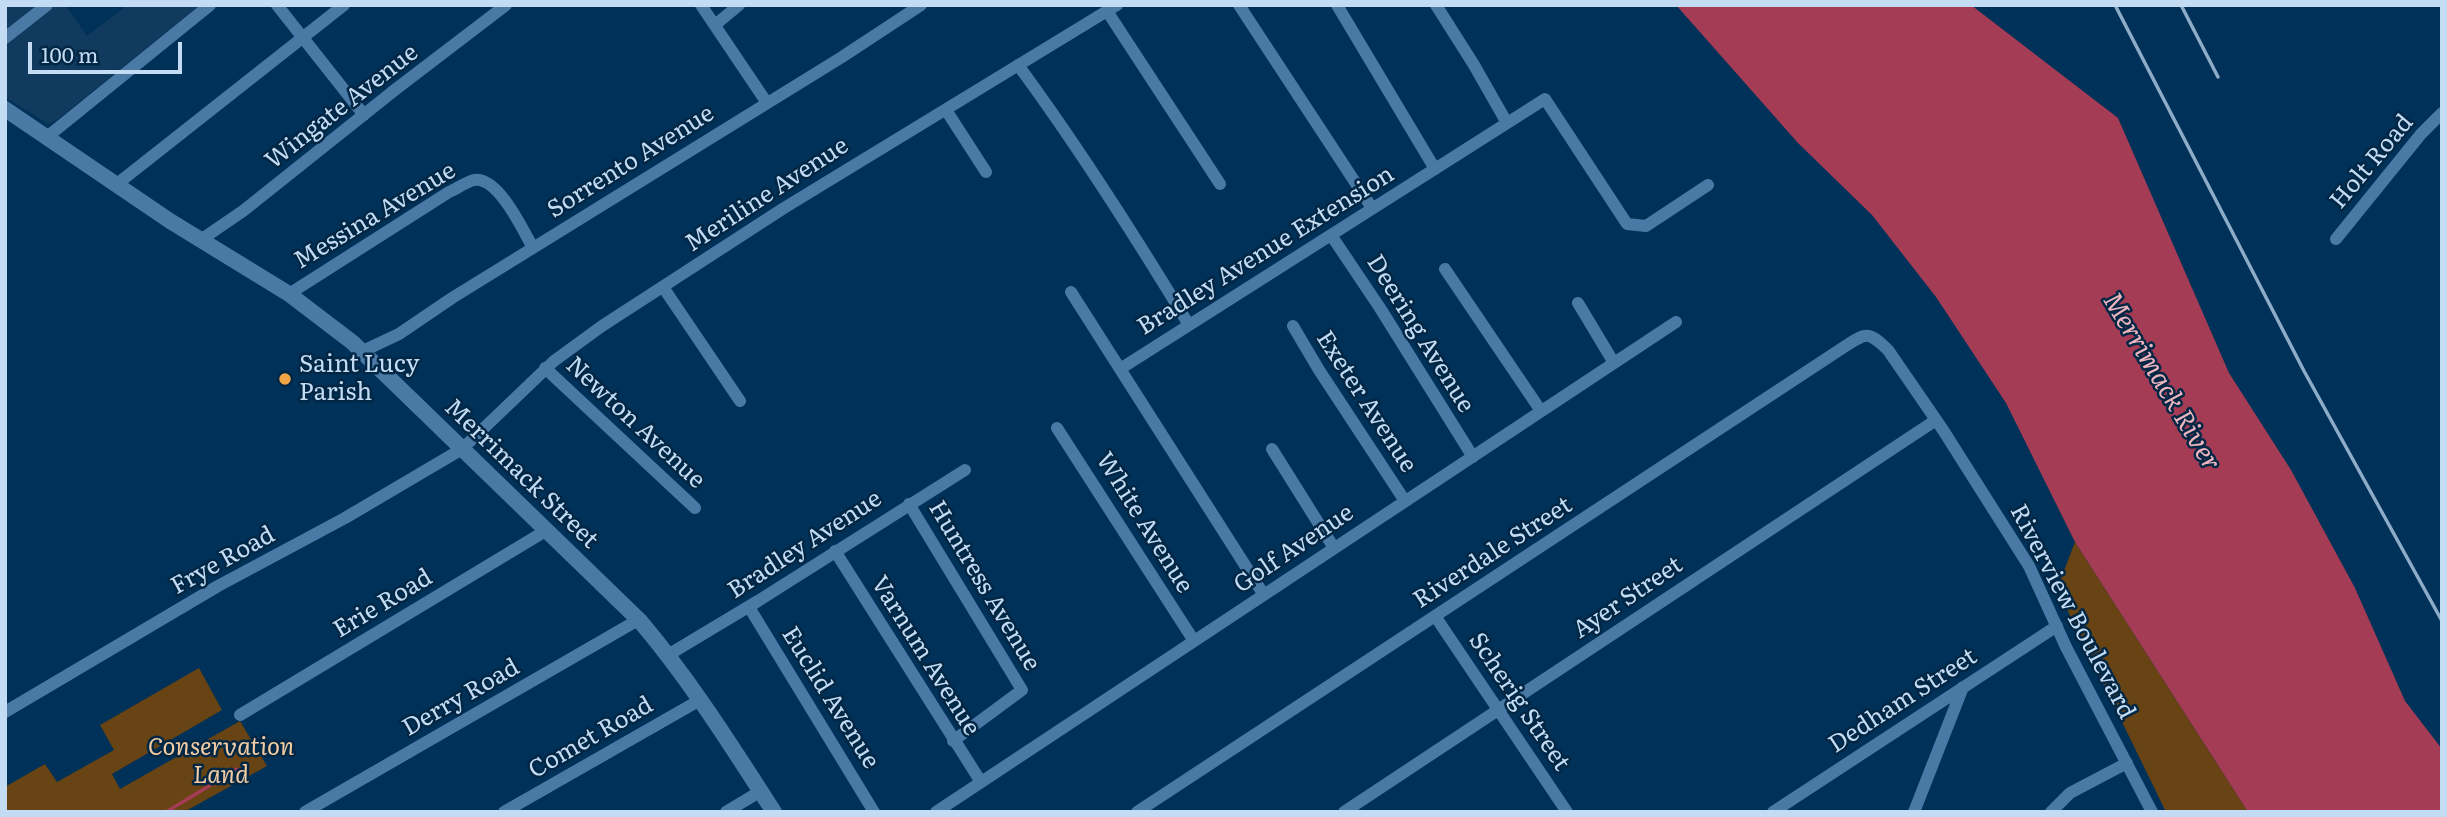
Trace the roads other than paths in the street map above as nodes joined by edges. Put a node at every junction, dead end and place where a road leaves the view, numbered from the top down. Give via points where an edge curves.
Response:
1 (47, 5) edge
2 (210, 5) edge
3 (277, 5) edge
4 (344, 5) edge
5 (506, 5) edge
6 (701, 5) edge
7 (739, 5) edge
8 (920, 5) edge
9 (1238, 5) edge
10 (1337, 5) edge
11 (1436, 5) edge
12 (1112, 8) edge
13 (715, 25) junction
14 (303, 37) junction
15 (5, 38) edge
16 (1018, 65) junction
17 (767, 103) junction
18 (5, 109) edge
19 (946, 110) junction
20 (2442, 113) edge
21 (364, 115) junction
22 (1507, 123) junction
23 (47, 137) junction
24 (1435, 169) junction
25 (986, 172) dead end
26 (117, 184) junction
27 (1220, 184) dead end
28 (1708, 185) dead end
29 (1372, 208) junction
30 (1331, 234) junction
31 (202, 239) junction
32 (2336, 239) dead end
33 (533, 248) junction
34 (1445, 269) dead end
35 (663, 287) junction
36 (1071, 292) dead end
37 (289, 294) junction
38 (1578, 303) dead end
39 (1676, 322) dead end
40 (1189, 325) junction
41 (1293, 326) dead end
42 (1873, 336) joint
43 (362, 351) junction
44 (1614, 363) junction
45 (545, 369) junction
46 (1120, 369) junction
47 (740, 401) dead end
48 (1541, 411) junction
49 (1936, 420) junction
50 (1057, 428) dead end
51 (462, 449) junction
52 (1272, 449) dead end
53 (1473, 457) junction
54 (965, 470) dead end
55 (1405, 501) junction
56 (909, 504) junction
57 (695, 508) dead end
58 (547, 530) junction
59 (1334, 548) junction
60 (835, 551) junction
61 (1264, 595) junction
62 (749, 607) junction
63 (1436, 616) junction
64 (638, 620) junction
65 (2057, 626) junction
66 (1194, 641) junction
67 (668, 655) junction
68 (1963, 687) junction
69 (700, 700) junction
70 (1498, 710) junction
71 (5, 712) edge
72 (240, 715) dead end
73 (953, 741) junction
74 (2127, 763) junction
75 (981, 782) junction
76 (761, 791) junction
77 (304, 812) edge
78 (504, 812) edge
79 (726, 812) edge
80 (774, 812) edge
81 (874, 812) edge
82 (936, 812) edge
83 (1137, 812) edge
84 (1344, 812) edge
85 (1567, 812) edge
86 (1773, 812) edge
87 (1914, 812) edge
88 (2051, 812) edge
89 (2152, 812) edge

1 - 15 street
2 - 23 street
3 - 14 street
4 - 14 street
5 - 21 street, Wingate Avenue
6 - 13 street
7 - 13 street
8 - 17 street, Sorrento Avenue
9 - 29 street
10 - 24 street
11 - 22 street
12 - 16 street, Meriline Avenue
12 - 27 street
13 - 17 street
14 - 21 street
14 - 26 street
16 - 19 street, Meriline Avenue
16 - 40 street via 1068,132
17 - 33 street, Sorrento Avenue
18 - 23 main road, Merrimack Street
19 - 25 street
19 - 35 street, Meriline Avenue
20 - 32 street, Holt Road
21 - 31 street, Wingate Avenue
22 - 24 street
22 - 28 street via 1545,99 1627,224 1646,226
23 - 26 main road, Merrimack Street
24 - 29 street, Bradley Avenue Extension
26 - 31 main road, Merrimack Street
29 - 30 street, Bradley Avenue Extension
30 - 40 street, Bradley Avenue Extension
30 - 53 street, Deering Avenue
31 - 37 main road, Merrimack Street
33 - 37 street, Messina Avenue via 499,191 474,180
33 - 43 street, Sorrento Avenue via 399,334
34 - 48 street
35 - 45 street, Meriline Avenue
35 - 47 street
36 - 46 street
37 - 43 main road, Merrimack Street
38 - 44 street
39 - 44 street, Golf Avenue
40 - 46 street, Bradley Avenue Extension
41 - 55 street, Exeter Avenue
42 - 49 street, Riverview Boulevard via 1888,350
42 - 63 street, Riverdale Street via 1851,342
43 - 51 main road, Merrimack Street
44 - 48 street, Golf Avenue
45 - 51 street, Meriline Avenue
45 - 57 street, Newton Avenue
46 - 61 street
48 - 53 street, Golf Avenue
49 - 65 street, Riverview Boulevard via 2023,556
49 - 70 street, Ayer Street
50 - 66 street, White Avenue
51 - 58 main road, Merrimack Street
51 - 71 street, Frye Road
52 - 59 street
53 - 55 street, Golf Avenue
54 - 56 street, Bradley Avenue
55 - 59 street, Golf Avenue
56 - 60 street, Bradley Avenue
56 - 73 street, Huntress Avenue via 1022,691
58 - 64 main road, Merrimack Street
58 - 72 street, Erie Road
59 - 61 street, Golf Avenue
60 - 62 street, Bradley Avenue
60 - 73 street, Varnum Avenue
61 - 66 street, Golf Avenue
62 - 67 street, Bradley Avenue
62 - 81 street, Euclid Avenue
63 - 70 street, Scherig Street
63 - 83 street, Riverdale Street
64 - 67 main road, Merrimack Street
64 - 77 street, Derry Road
65 - 68 street, Dedham Street
65 - 74 street, Riverview Boulevard
66 - 75 street, Golf Avenue
67 - 69 main road, Merrimack Street
68 - 86 street, Dedham Street
68 - 87 street
69 - 76 main road, Merrimack Street
69 - 78 street, Comet Road
70 - 84 street, Ayer Street
70 - 85 street, Scherig Street
73 - 75 street, Varnum Avenue
74 - 88 street via 2070,793
74 - 89 street, Riverview Boulevard
75 - 82 street, Golf Avenue
76 - 79 street
76 - 80 main road, Merrimack Street

